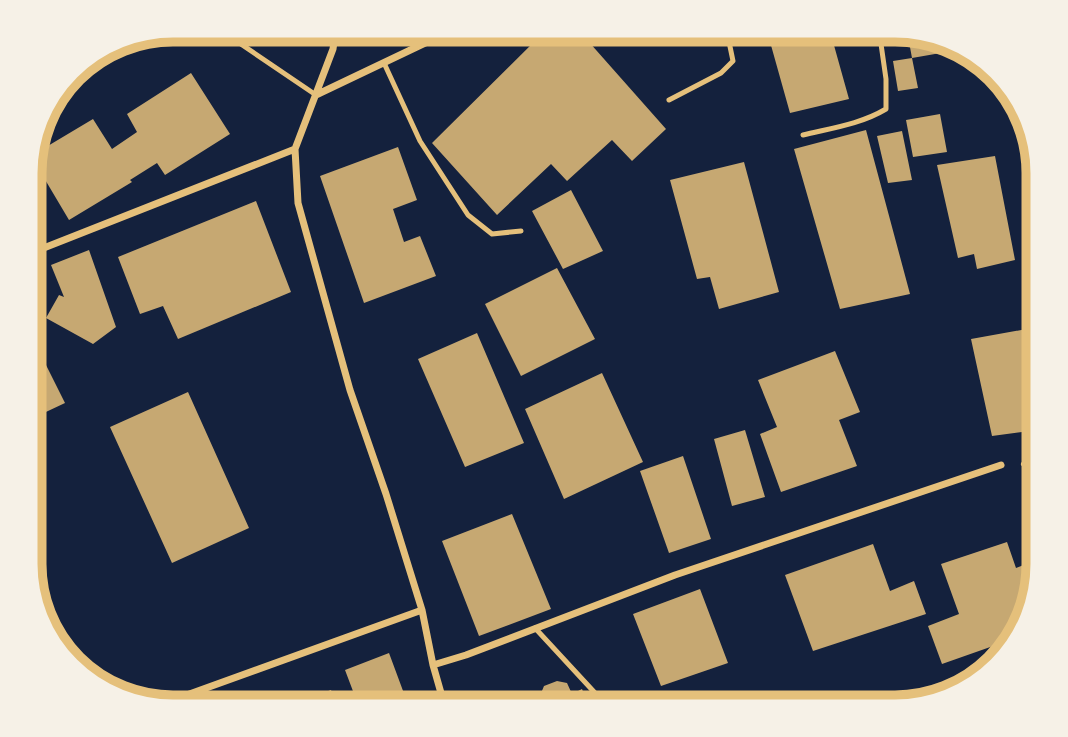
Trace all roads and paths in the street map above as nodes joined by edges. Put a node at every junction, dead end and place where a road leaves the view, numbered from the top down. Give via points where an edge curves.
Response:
1 (238, 42) edge
2 (334, 42) edge
3 (427, 42) edge
4 (729, 42) edge
5 (881, 42) edge
6 (384, 63) junction
7 (316, 95) junction
8 (669, 100) dead end
9 (803, 135) dead end
10 (295, 149) junction
11 (521, 231) dead end
12 (42, 249) edge
13 (1001, 465) dead end
14 (422, 610) junction
15 (535, 628) junction
16 (433, 665) junction
17 (187, 695) edge
18 (442, 695) edge
19 (597, 695) edge

1 - 7 lane
2 - 7 street
3 - 6 street
4 - 8 lane via 733,61 721,73
5 - 9 lane via 886,108 858,122
6 - 7 street
6 - 11 lane via 420,141 468,215 492,234
7 - 10 street
10 - 12 street
10 - 14 street via 298,203 350,390
13 - 15 street via 675,575
14 - 16 street
14 - 17 street
15 - 16 street
15 - 19 lane
16 - 18 street

